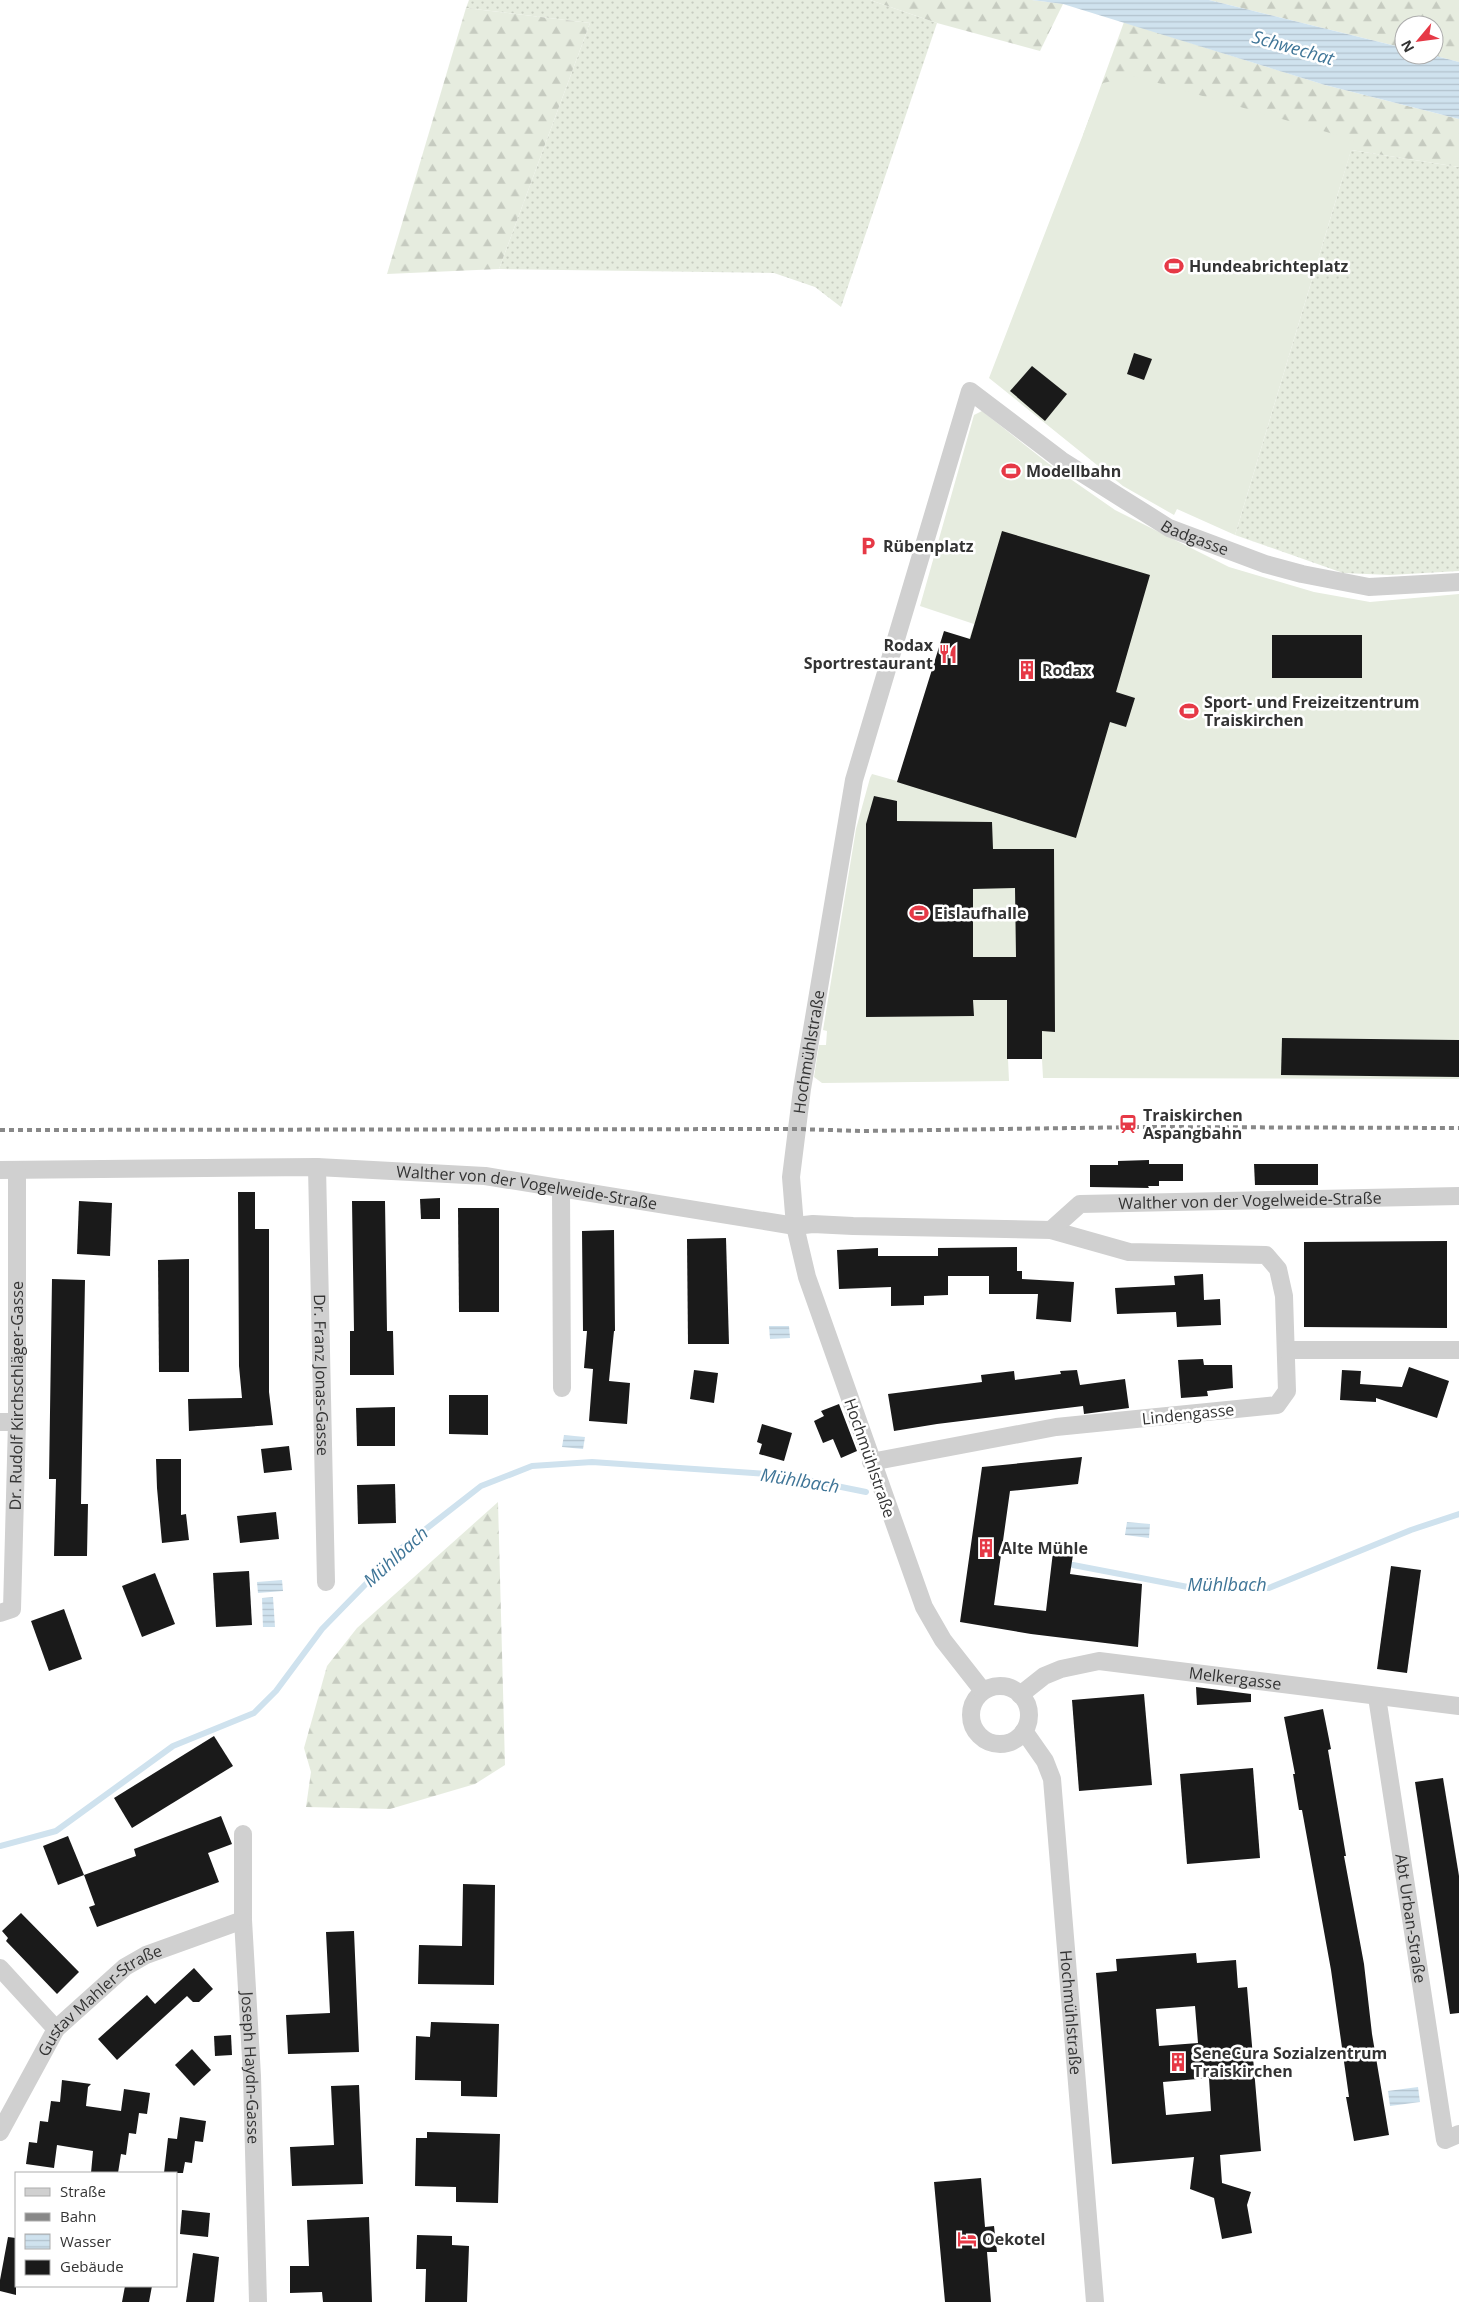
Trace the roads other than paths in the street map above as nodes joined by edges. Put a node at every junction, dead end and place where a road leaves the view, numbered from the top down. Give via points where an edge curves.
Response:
1 (970, 391) joint
2 (1459, 582) edge
3 (317, 1168) junction
4 (8, 1170) edge
5 (561, 1188) junction
6 (1459, 1196) edge
7 (795, 1226) junction
8 (1051, 1230) junction
9 (1459, 1349) edge
10 (1287, 1350) junction
11 (562, 1388) dead end
12 (8, 1422) edge
13 (872, 1462) junction
14 (326, 1582) dead end
15 (0, 1613) edge
16 (983, 1691) junction
17 (1020, 1695) junction
18 (1377, 1697) junction
19 (1459, 1706) edge
20 (1024, 1731) junction
21 (243, 1834) dead end
22 (243, 1920) junction
23 (0, 1968) edge
24 (56, 2029) junction
25 (0, 2132) edge
26 (1452, 2137) edge
27 (258, 2302) edge
28 (1095, 2302) edge

1 - 2 street, Badgasse via 1061,460 1169,528 1265,564 1369,587
1 - 7 street, Hochmühlstraße via 854,780 802,1089 792,1177
3 - 4 street, Walther von der Vogelweide-Straße
3 - 5 street, Walther von der Vogelweide-Straße via 485,1176
3 - 14 street, Dr. Franz Jonas-Gasse
4 - 12 street, Dr. Rudolf Kirchschläger-Gasse
5 - 7 street, Walther von der Vogelweide-Straße
5 - 11 street
6 - 8 street, Walther von der Vogelweide-Straße via 1080,1204
7 - 8 street, Walther von der Vogelweide-Straße
7 - 13 street, Hochmühlstraße via 807,1278
8 - 10 street, Walther von der Vogelweide-Straße via 1129,1252 1266,1255 1278,1269 1284,1296
9 - 10 street
10 - 13 street, Lindengasse via 1287,1391 1277,1404 1056,1427
12 - 15 street, Dr. Rudolf Kirchschläger-Gasse via 12,1609
13 - 16 street, Hochmühlstraße via 924,1607 943,1640
16 - 17 street via 1002,1686
16 - 20 street via 976,1698 970,1715 976,1732 983,1739 1010,1743
17 - 18 street, Melkergasse via 1044,1676 1099,1661
17 - 20 street via 1028,1712
18 - 19 street, Melkergasse
18 - 26 street, Abt Urban-Straße
20 - 28 street, Hochmühlstraße via 1045,1762 1052,1779
21 - 22 street, Joseph Haydn-Gasse
22 - 24 street, Gustav Mahler-Straße via 134,1960
22 - 27 street, Joseph Haydn-Gasse via 252,2076
23 - 24 street
24 - 25 street, Gustav Mahler-Straße

